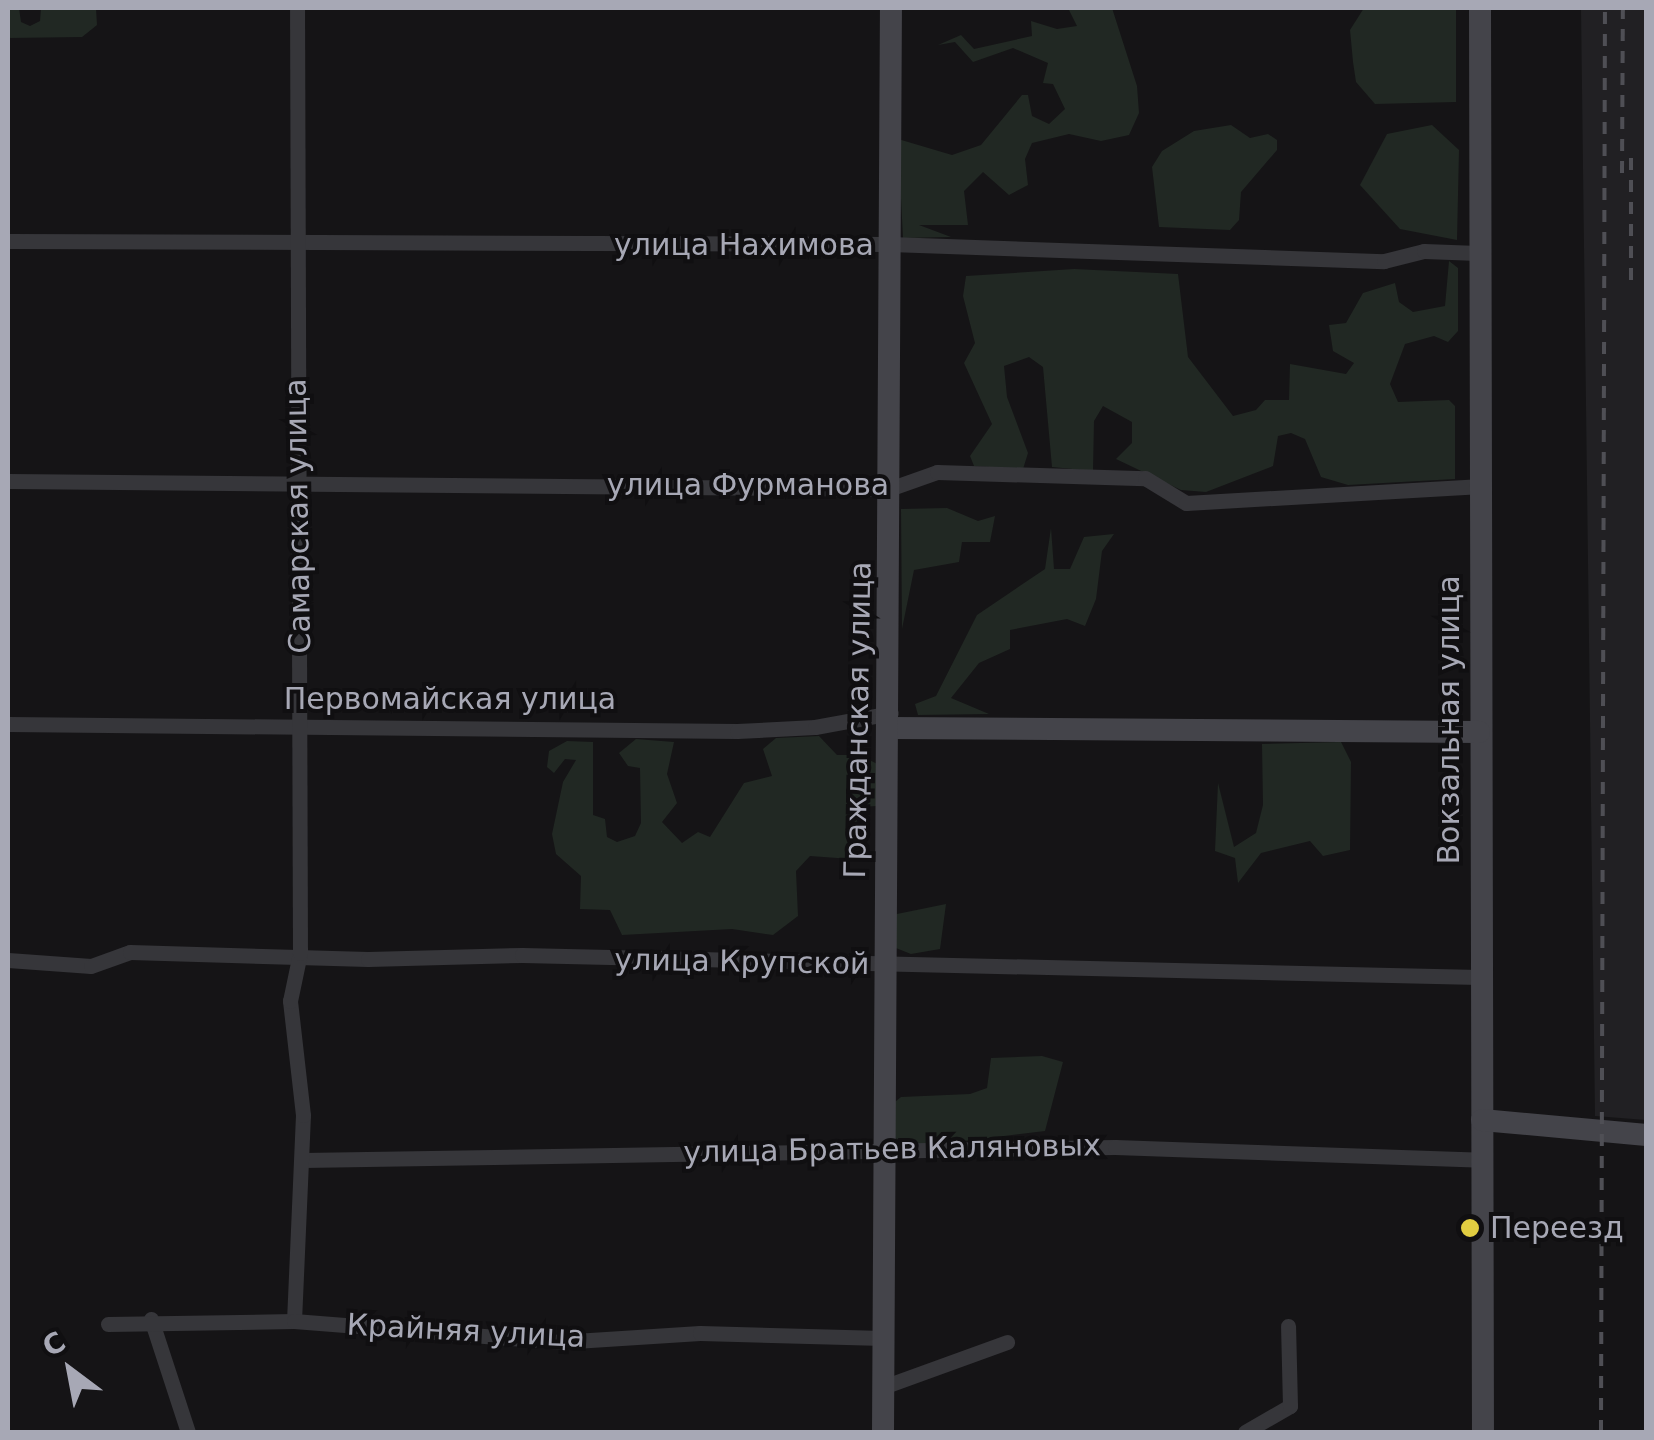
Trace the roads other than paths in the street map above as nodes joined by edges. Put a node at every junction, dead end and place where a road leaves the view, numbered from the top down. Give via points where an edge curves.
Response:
1 (297, 8) edge
2 (891, 8) edge
3 (1480, 8) edge
4 (8, 241) edge
5 (890, 244) junction
6 (295, 246) junction
7 (1478, 253) junction
8 (8, 481) edge
9 (295, 483) junction
10 (1478, 486) junction
11 (888, 489) junction
12 (891, 721) junction
13 (8, 724) edge
14 (301, 729) junction
15 (1478, 732) junction
16 (300, 953) junction
17 (8, 960) edge
18 (884, 964) junction
19 (1479, 977) junction
20 (1482, 1120) junction
21 (1646, 1135) edge
22 (882, 1152) junction
23 (302, 1160) junction
24 (1482, 1160) junction
25 (151, 1319) junction
26 (294, 1321) junction
27 (108, 1324) dead end
28 (1288, 1326) dead end
29 (883, 1338) junction
30 (1007, 1342) dead end
31 (883, 1387) junction
32 (188, 1432) edge
33 (883, 1432) edge
34 (1245, 1432) edge
35 (1483, 1432) edge

1 - 6 street, Самарская улица
2 - 5 street, Гражданская улица
3 - 7 street, Вокзальная улица
4 - 6 street, улица Нахимова
5 - 6 street, улица Нахимова
5 - 7 street, улица Нахимова via 1256,252 1308,260
5 - 11 street, Гражданская улица
6 - 9 street, Самарская улица
7 - 10 street, Вокзальная улица
8 - 9 street, улица Фурманова
9 - 11 street, улица Фурманова
9 - 14 street, Самарская улица
10 - 11 street, улица Фурманова via 1186,503 1146,478 938,472
10 - 15 street, Вокзальная улица
11 - 12 street, Гражданская улица
12 - 14 street, Первомайская улица via 737,730
12 - 15 street, Первомайская улица
12 - 18 street, Гражданская улица
13 - 14 street, Первомайская улица
14 - 16 street, Самарская улица
15 - 19 street, Вокзальная улица
16 - 17 street, улица Крупской via 130,952 92,966
16 - 18 street, улица Крупской
16 - 23 street, Самарская улица via 290,1001
18 - 19 street, улица Крупской
18 - 22 street, Гражданская улица
19 - 20 street, Вокзальная улица
20 - 21 street
20 - 24 street, Вокзальная улица
22 - 23 street, улица Братьев Каляновых
22 - 24 street, улица Братьев Каляновых via 1352,1150
22 - 29 street, Гражданская улица
23 - 26 street, Самарская улица via 295,1180
24 - 35 street, Вокзальная улица
25 - 26 street, Крайняя улица
25 - 27 street, Крайняя улица
25 - 32 street
26 - 29 street, Крайняя улица via 559,1342 700,1333
28 - 34 street via 1290,1406
29 - 31 street, Гражданская улица
30 - 31 street
31 - 33 street, Гражданская улица

